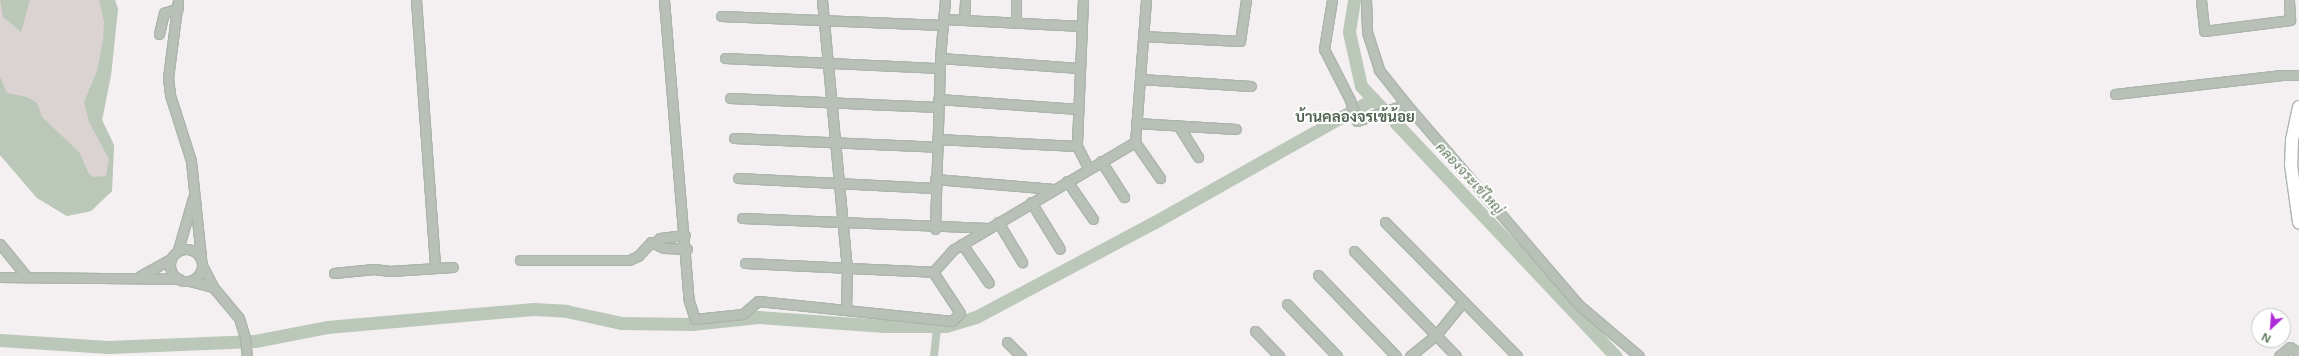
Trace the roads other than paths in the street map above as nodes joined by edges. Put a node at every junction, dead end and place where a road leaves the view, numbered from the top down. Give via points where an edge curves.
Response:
1 (416, 0) edge
2 (664, 0) edge
3 (822, 0) edge
4 (945, 0) edge
5 (965, 0) edge
6 (1016, 0) edge
7 (1083, 0) edge
8 (1146, 0) edge
9 (1246, 0) edge
10 (1332, 0) edge
11 (1366, 0) edge
12 (2201, 0) edge
13 (2288, 0) edge
14 (178, 4) edge
15 (721, 16) dead end
16 (824, 20) junction
17 (964, 20) junction
18 (944, 22) junction
19 (1016, 23) junction
20 (1082, 26) junction
21 (159, 34) dead end
22 (1143, 36) junction
23 (725, 58) dead end
24 (940, 58) junction
25 (828, 63) junction
26 (940, 68) junction
27 (1079, 68) junction
28 (2299, 75) edge
29 (1140, 79) junction
30 (1251, 86) dead end
31 (2115, 94) dead end
32 (730, 98) dead end
33 (832, 102) junction
34 (938, 103) junction
35 (1403, 106) junction
36 (2299, 108) edge
37 (1078, 109) junction
38 (1136, 123) junction
39 (1178, 125) junction
40 (1236, 129) dead end
41 (734, 138) dead end
42 (836, 142) junction
43 (1135, 142) junction
44 (937, 143) junction
45 (1077, 146) junction
46 (1198, 157) dead end
47 (1101, 161) junction
48 (1088, 168) junction
49 (738, 178) dead end
50 (1160, 178) dead end
51 (1066, 181) junction
52 (839, 183) junction
53 (935, 184) junction
54 (1054, 189) junction
55 (194, 190) junction
56 (1124, 197) dead end
57 (1031, 202) junction
58 (742, 218) dead end
59 (1093, 219) dead end
60 (843, 222) junction
61 (998, 222) junction
62 (1385, 222) dead end
63 (2299, 222) edge
64 (935, 227) junction
65 (988, 228) junction
66 (685, 235) junction
67 (655, 243) junction
68 (0, 244) edge
69 (962, 244) junction
70 (687, 249) junction
71 (1060, 249) dead end
72 (178, 250) junction
73 (1354, 251) dead end
74 (171, 258) junction
75 (520, 260) dead end
76 (202, 262) junction
77 (1022, 262) dead end
78 (745, 263) dead end
79 (453, 267) dead end
80 (435, 268) junction
81 (847, 268) junction
82 (934, 272) junction
83 (334, 273) dead end
84 (1318, 275) dead end
85 (0, 277) edge
86 (27, 277) junction
87 (137, 277) junction
88 (179, 280) junction
89 (189, 281) junction
90 (989, 283) dead end
91 (213, 287) junction
92 (1463, 302) junction
93 (1287, 304) dead end
94 (846, 310) junction
95 (1255, 331) dead end
96 (1436, 335) junction
97 (1007, 342) dead end
98 (2299, 353) edge
99 (247, 355) edge
100 (1021, 356) edge
101 (1279, 356) edge
102 (1337, 356) edge
103 (1396, 356) edge
104 (1410, 356) edge
105 (1456, 356) edge
106 (1517, 356) edge
107 (1639, 356) edge
108 (2279, 356) edge

1 - 80 street
2 - 66 street
3 - 16 street
4 - 18 street
5 - 17 street
6 - 19 street
7 - 20 street
8 - 22 street
9 - 22 street via 1240,41
10 - 35 street via 1324,49 1358,121
11 - 35 street via 1367,32 1379,70
12 - 13 street via 2204,31 2290,20
14 - 21 street via 164,13
14 - 55 street via 168,78 170,95 191,161
15 - 16 street
16 - 18 street
16 - 25 street
17 - 18 street
17 - 19 street
18 - 24 street
19 - 20 street
20 - 27 street
22 - 29 street
23 - 25 street
24 - 26 street
24 - 27 street
25 - 26 street
25 - 33 street
26 - 34 street
27 - 37 street
28 - 31 street
29 - 30 street
29 - 38 street
32 - 33 street
33 - 34 street
33 - 42 street
34 - 37 street
34 - 44 street
35 - 107 street via 1580,306
36 - 63 main road via 2292,140 2291,165
37 - 45 street
38 - 39 street
38 - 43 street
39 - 40 street
39 - 46 street
41 - 42 street
42 - 44 street
42 - 52 street
43 - 47 street
43 - 50 street
44 - 45 street
44 - 53 street
45 - 48 street
47 - 48 street
47 - 56 street
48 - 51 street
49 - 52 street
51 - 54 street
51 - 59 street
52 - 53 street
52 - 60 street
53 - 54 street
53 - 64 street
54 - 57 street
55 - 72 street
55 - 76 street
57 - 61 street
57 - 71 street
58 - 60 street
60 - 64 street
60 - 81 street
61 - 65 street
61 - 77 street
62 - 92 street
64 - 65 street
65 - 69 street
66 - 67 street via 660,238
66 - 70 street
67 - 70 street via 664,248
67 - 75 street via 647,244 638,256 629,260
68 - 86 street
69 - 82 street via 954,249
69 - 90 street
70 - 94 street via 689,301 695,319 743,314 758,301
72 - 74 street
72 - 76 street via 188,248
73 - 96 street
74 - 87 street via 153,271
74 - 88 street via 171,271
76 - 89 street via 198,276
76 - 91 street
78 - 81 street
79 - 80 street
80 - 83 street via 390,271 374,269
81 - 82 street
81 - 94 street
82 - 94 street via 960,313 952,321
84 - 103 street
85 - 86 street
86 - 87 street
87 - 88 street
88 - 89 street
89 - 91 street
91 - 99 street via 233,308 246,338
92 - 96 street
92 - 106 street
93 - 102 street
95 - 101 street
96 - 104 street
96 - 105 street
97 - 100 street
98 - 108 street via 2290,347

